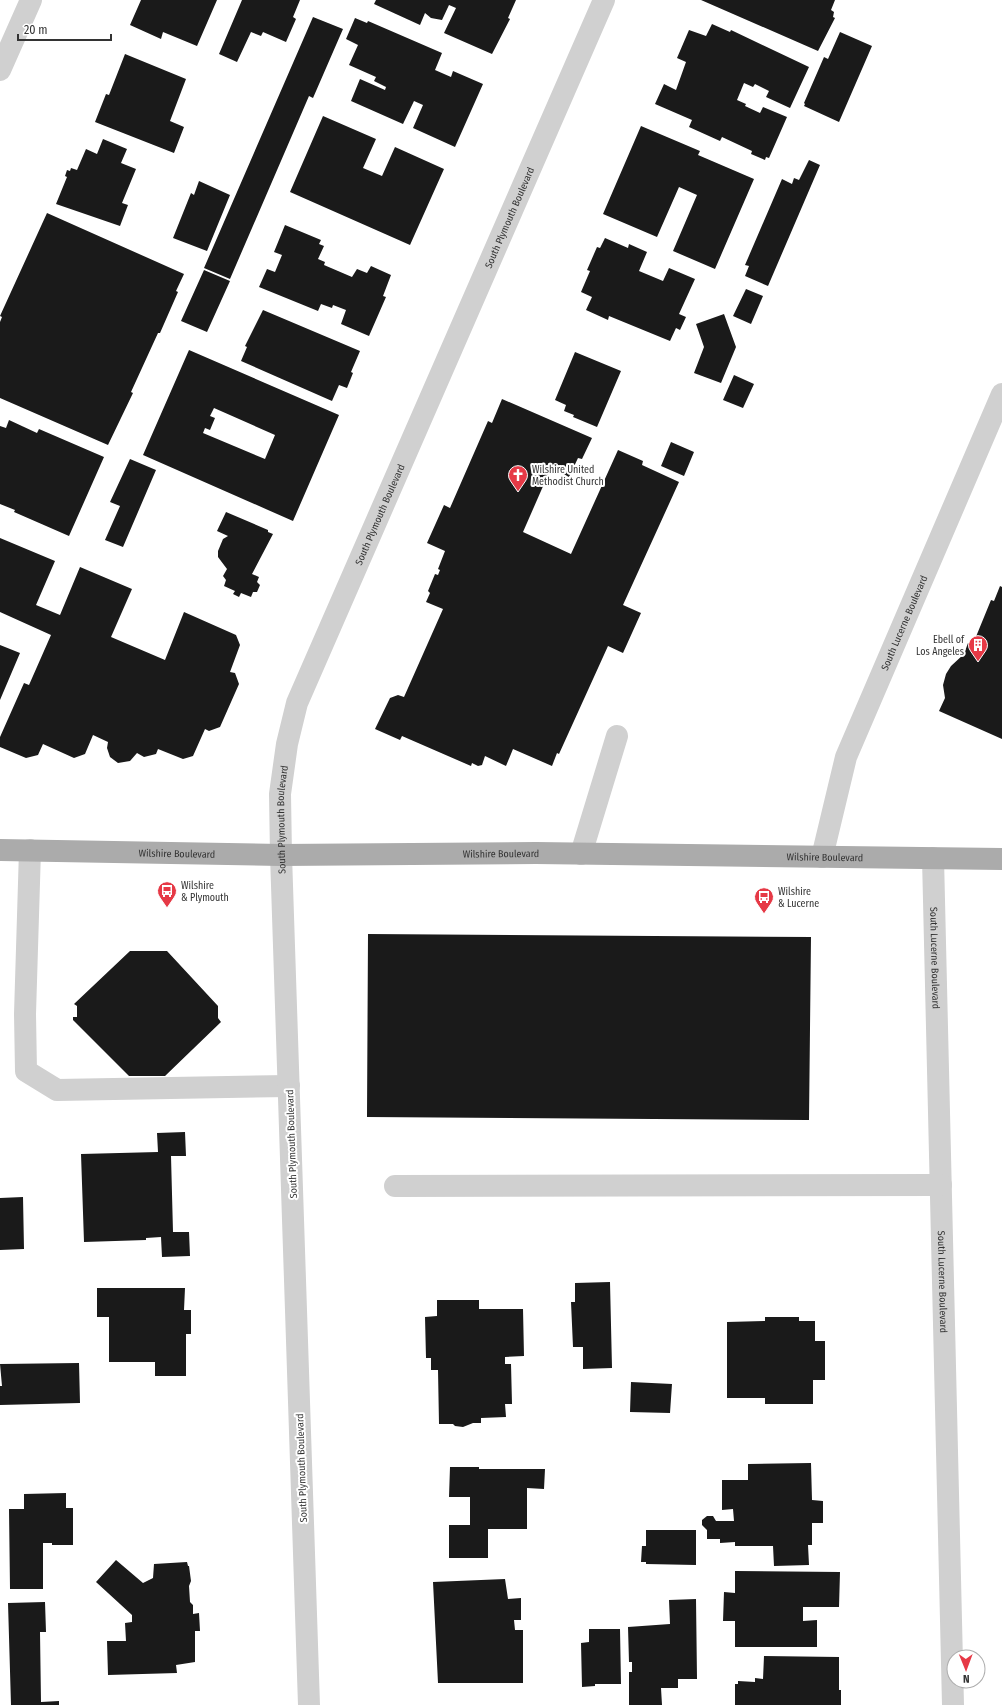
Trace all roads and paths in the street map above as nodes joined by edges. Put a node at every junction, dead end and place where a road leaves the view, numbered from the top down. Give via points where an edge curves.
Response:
1 (31, 0) edge
2 (604, 0) edge
3 (0, 70) edge
4 (1002, 394) edge
5 (617, 736) dead end
6 (0, 850) edge
7 (30, 850) junction
8 (581, 854) junction
9 (281, 855) junction
10 (822, 857) junction
11 (933, 858) junction
12 (1002, 859) edge
13 (289, 1086) junction
14 (941, 1185) junction
15 (396, 1186) dead end
16 (309, 1705) edge
17 (953, 1705) edge

1 - 3 street
2 - 9 street, South Plymouth Boulevard via 297,704 287,744 280,794
4 - 10 street, South Lucerne Boulevard via 846,757
5 - 8 street
6 - 7 main road, Wilshire Boulevard
7 - 9 main road, Wilshire Boulevard
7 - 13 street via 25,1014 26,1071 57,1090
8 - 9 main road, Wilshire Boulevard
8 - 10 main road, Wilshire Boulevard
9 - 13 street, South Plymouth Boulevard
10 - 11 main road, Wilshire Boulevard
11 - 12 main road, Wilshire Boulevard
11 - 14 street, South Lucerne Boulevard
13 - 16 street, South Plymouth Boulevard
14 - 15 street
14 - 17 street, South Lucerne Boulevard

